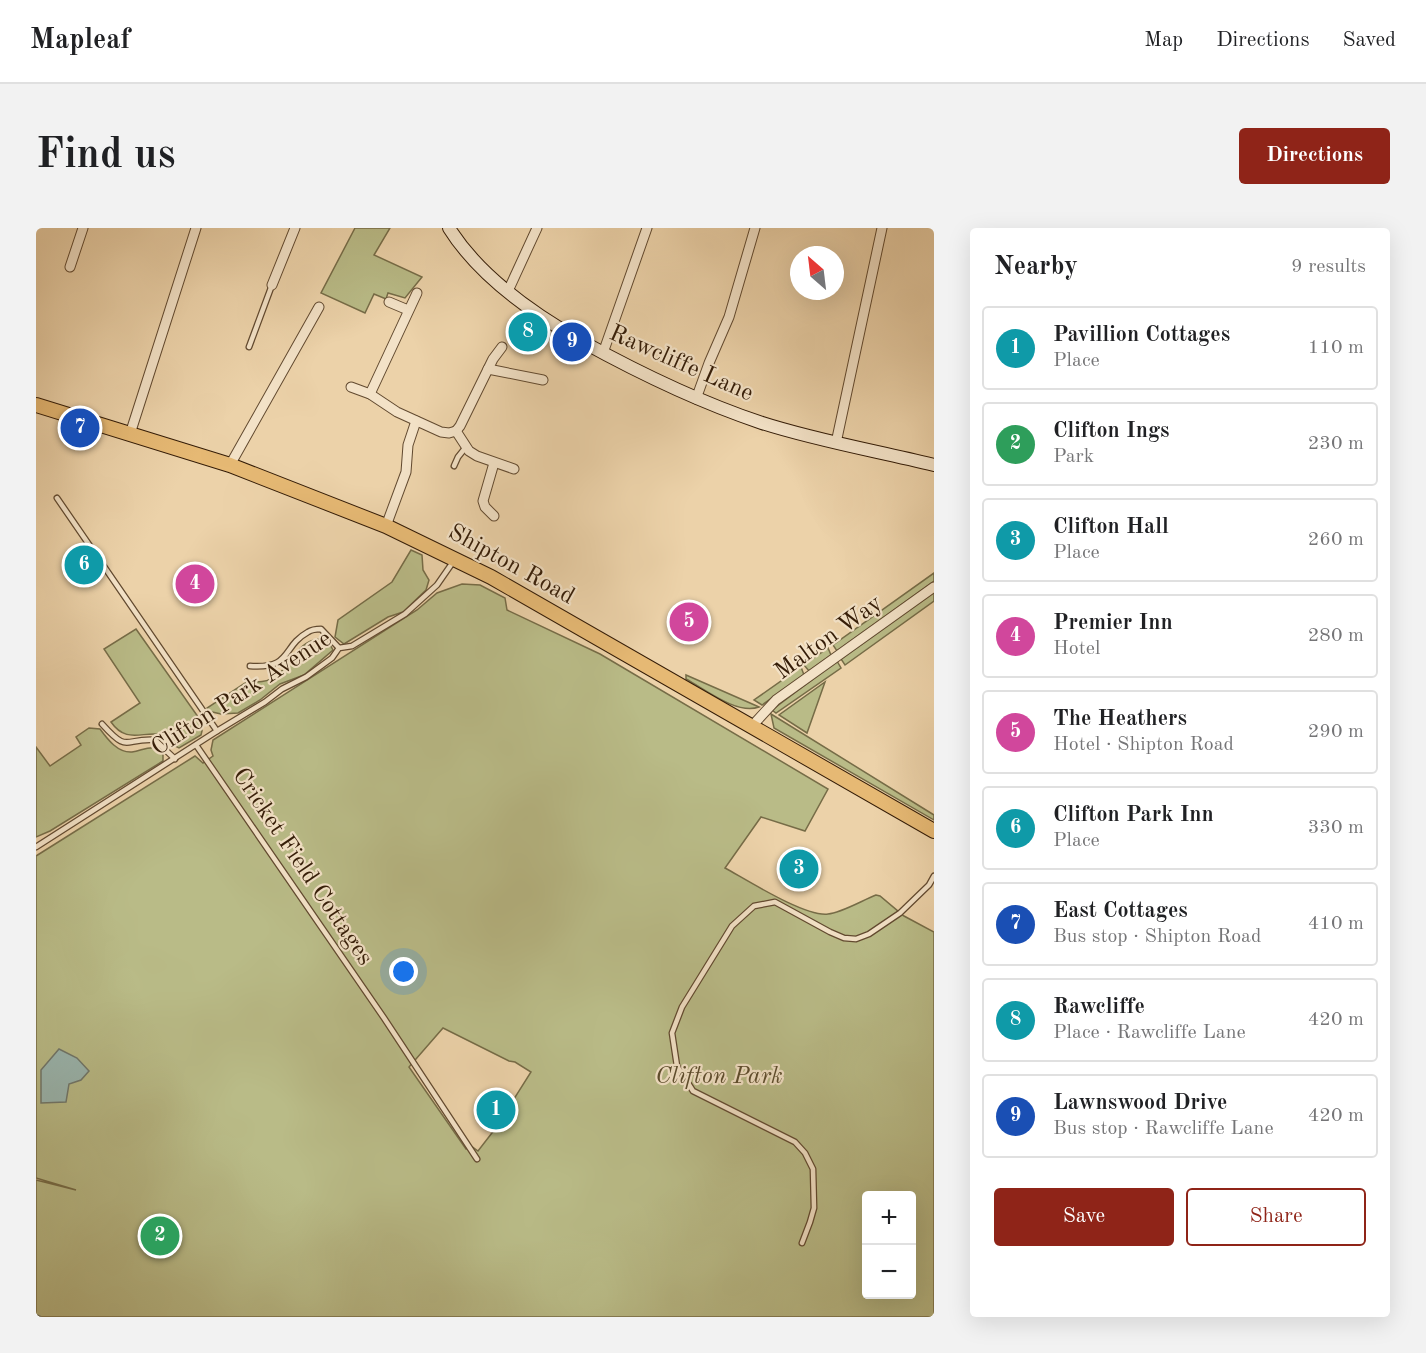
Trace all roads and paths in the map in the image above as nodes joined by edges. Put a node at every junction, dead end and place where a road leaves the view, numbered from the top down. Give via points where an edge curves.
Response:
1 (83, 228) edge
2 (196, 228) edge
3 (295, 228) edge
4 (449, 228) edge
5 (537, 228) edge
6 (647, 228) edge
7 (755, 228) edge
8 (882, 228) edge
9 (70, 267) dead end
10 (272, 285) joint
11 (508, 291) junction
12 (417, 294) dead end
13 (389, 302) dead end
14 (319, 308) dead end
15 (408, 310) junction
16 (249, 347) dead end
17 (502, 347) dead end
18 (603, 353) junction
19 (488, 369) junction
20 (543, 380) dead end
21 (351, 387) dead end
22 (370, 394) junction
23 (696, 399) junction
24 (36, 405) edge
25 (416, 421) junction
26 (456, 431) junction
27 (130, 434) junction
28 (836, 443) junction
29 (466, 447) junction
30 (494, 463) junction
31 (230, 465) junction
32 (934, 465) edge
33 (454, 466) dead end
34 (514, 469) dead end
35 (57, 498) dead end
36 (494, 516) dead end
37 (386, 526) junction
38 (455, 559) junction
39 (934, 587) edge
40 (339, 648) junction
41 (250, 666) dead end
42 (102, 724) dead end
43 (752, 726) junction
44 (217, 731) junction
45 (196, 745) junction
46 (175, 759) junction
47 (934, 831) edge
48 (36, 847) edge
49 (934, 876) edge
50 (477, 1159) dead end
51 (802, 1243) dead end

1 - 9 street
2 - 27 street
3 - 10 street
4 - 11 street, Rawcliffe Lane
5 - 11 street
6 - 18 street
7 - 23 street via 729,318
8 - 28 street
10 - 16 lane
11 - 18 street, Rawcliffe Lane via 533,311
12 - 15 street
13 - 15 street
14 - 31 street
15 - 22 street
17 - 19 street
18 - 23 street, Rawcliffe Lane
19 - 20 street via 530,382
19 - 26 street
21 - 22 street
22 - 25 street
23 - 28 street, Rawcliffe Lane via 761,423
24 - 27 main road, Shipton Road
25 - 26 street via 441,432
25 - 37 street via 408,445 406,471
26 - 29 street
27 - 31 main road, Shipton Road
28 - 32 street, Rawcliffe Lane
29 - 30 street
29 - 33 lane
30 - 34 street
30 - 36 street via 483,501
31 - 37 main road, Shipton Road
35 - 44 lane
37 - 38 main road, Shipton Road
38 - 40 lane, Clifton Park Avenue via 437,585 405,614 351,646
38 - 43 main road, Shipton Road
39 - 43 street, Malton Way via 776,700
40 - 41 lane via 321,629 308,631 280,661 266,667
40 - 44 lane, Clifton Park Avenue via 306,677
42 - 46 lane via 124,743 155,740
43 - 47 main road, Shipton Road
44 - 45 lane, Clifton Park Avenue
45 - 46 lane, Clifton Park Avenue
45 - 50 lane, Cricket Field Cottages
46 - 48 lane, Clifton Park Avenue
49 - 51 lane via 900,913 856,939 830,932 775,902 754,906 732,926 682,1007 672,1033 677,1066 693,1091 795,1142 806,1153 813,1169 814,1208

